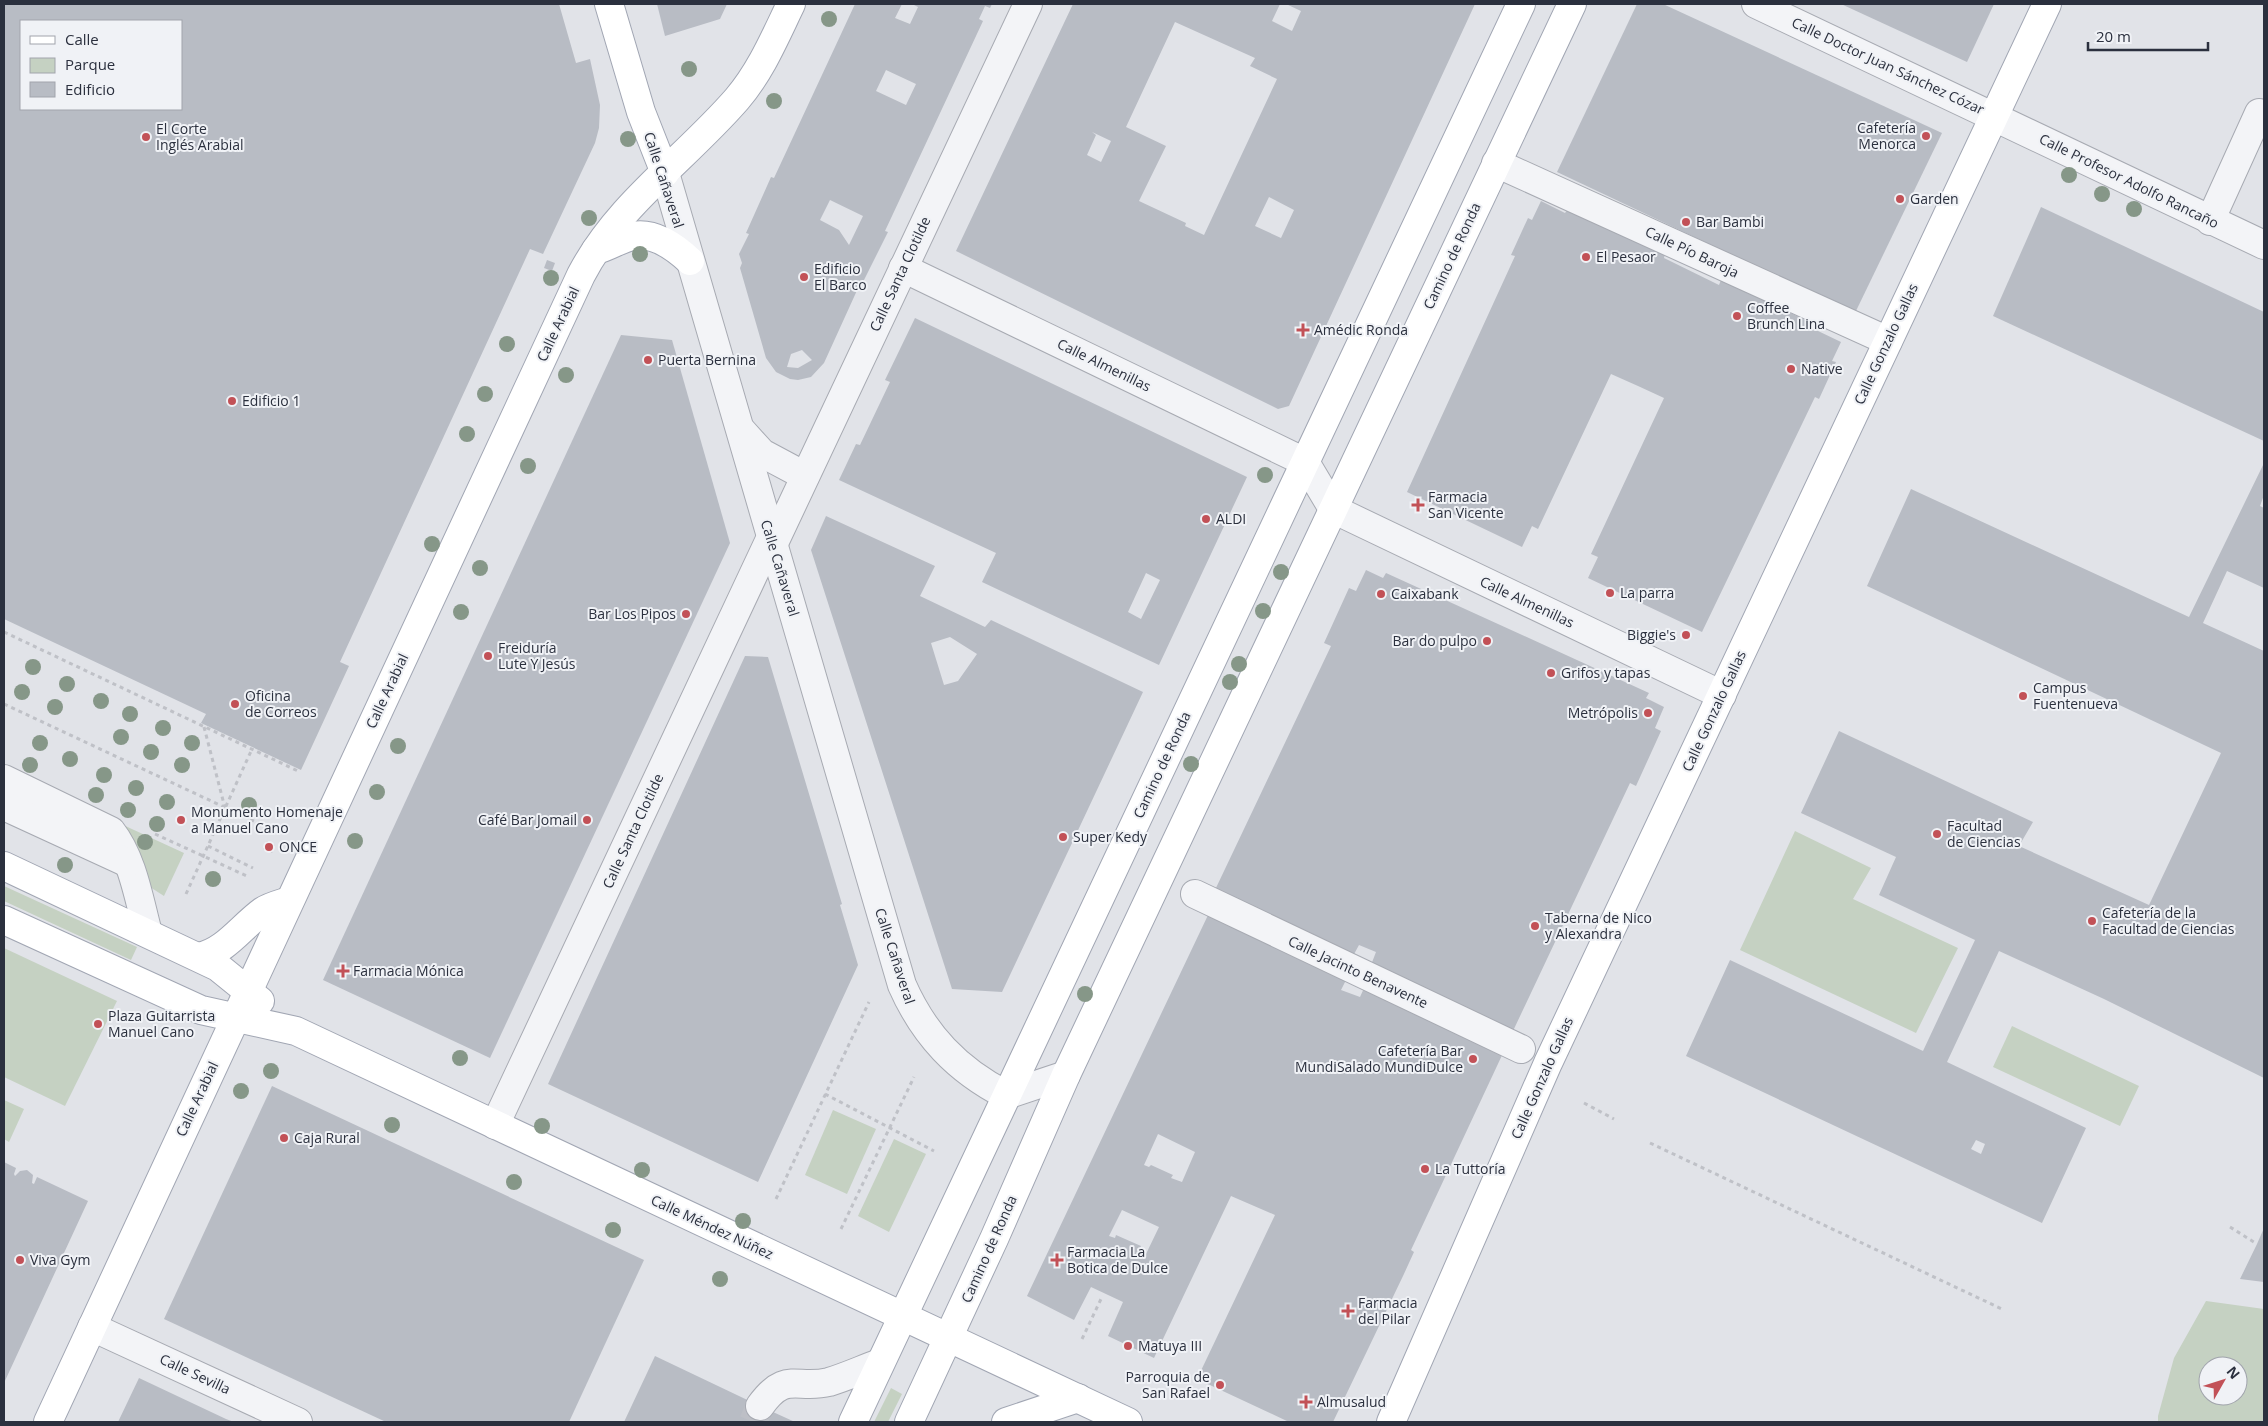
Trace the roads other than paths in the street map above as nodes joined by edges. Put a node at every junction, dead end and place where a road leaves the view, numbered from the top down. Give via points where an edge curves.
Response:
1 (609, 4) edge
2 (791, 4) edge
3 (1028, 4) edge
4 (1521, 4) edge
5 (1572, 4) edge
6 (1756, 4) edge
7 (2047, 4) edge
8 (2258, 112) dead end
9 (1994, 116) junction
10 (1496, 163) junction
11 (665, 173) junction
12 (2210, 220) junction
13 (2264, 245) edge
14 (596, 250) junction
15 (690, 261) junction
16 (903, 268) junction
17 (1888, 341) junction
18 (738, 423) junction
19 (1305, 462) junction
20 (805, 476) junction
21 (1333, 509) junction
22 (772, 541) junction
23 (1722, 695) junction
24 (4, 779) edge
25 (4, 806) edge
26 (128, 863) junction
27 (4, 866) edge
28 (1195, 894) dead end
29 (289, 901) junction
30 (4, 920) edge
31 (148, 933) junction
32 (199, 957) junction
33 (247, 991) junction
34 (235, 1017) junction
35 (296, 1031) junction
36 (1521, 1049) dead end
37 (1066, 1075) junction
38 (1006, 1095) junction
39 (495, 1125) junction
40 (902, 1316) junction
41 (92, 1327) junction
42 (948, 1338) junction
43 (880, 1364) junction
44 (1078, 1398) junction
45 (760, 1406) tunnel mouth
46 (48, 1422) edge
47 (298, 1422) edge
48 (853, 1422) edge
49 (909, 1422) edge
50 (1006, 1422) edge
51 (1128, 1422) edge
52 (1391, 1422) edge

1 - 11 main road, Calle Cañaveral via 641,112
2 - 11 main road, Calle Arabial via 766,56 743,92
3 - 16 street, Calle Santa Clotilde
4 - 19 main road, Camino de Ronda
5 - 10 main road, Camino de Ronda
6 - 9 street, Calle Doctor Juan Sánchez Cózar
7 - 9 main road, Calle Gonzalo Gallas
8 - 12 street
9 - 12 street, Calle Profesor Adolfo Rancaño
9 - 17 main road, Calle Gonzalo Gallas
10 - 17 street, Calle Pío Baroja
10 - 21 main road, Camino de Ronda
11 - 14 main road, Calle Arabial via 625,210
11 - 15 street, Calle Cañaveral
12 - 13 street, Calle Profesor Adolfo Rancaño
14 - 15 main road via 629,237 648,237 677,249
14 - 29 main road, Calle Arabial via 564,310
15 - 18 street, Calle Cañaveral
16 - 19 street, Calle Almenillas
16 - 20 street, Calle Santa Clotilde
17 - 23 main road, Calle Gonzalo Gallas
18 - 20 street via 757,449
18 - 22 street, Calle Cañaveral
19 - 21 street
19 - 38 main road, Camino de Ronda
20 - 22 street, Calle Santa Clotilde
21 - 23 street, Calle Almenillas
21 - 37 main road, Camino de Ronda
22 - 38 street, Calle Cañaveral via 910,1003 918,1019 955,1060
22 - 39 street, Calle Santa Clotilde
23 - 52 main road, Calle Gonzalo Gallas via 1548,1063
24 - 26 street via 109,829
25 - 26 street
26 - 31 street
27 - 31 main road
28 - 36 street, Calle Jacinto Benavente
29 - 32 main road via 264,911 222,947 210,955
29 - 33 main road, Calle Arabial
30 - 34 main road via 201,1010
31 - 32 main road
32 - 33 main road via 218,967
33 - 34 main road, Calle Arabial
33 - 35 main road, Calle Méndez Núñez
34 - 35 main road, Calle Méndez Núñez
34 - 41 main road, Calle Arabial
35 - 39 main road, Calle Méndez Núñez
37 - 38 street
37 - 42 main road, Camino de Ronda
38 - 40 main road, Camino de Ronda
39 - 40 main road, Calle Méndez Núñez
40 - 42 main road, Calle Méndez Núñez
40 - 43 main road, Camino de Ronda
41 - 46 main road, Calle Arabial
41 - 47 street, Calle Sevilla
42 - 44 main road, Calle Méndez Núñez
42 - 49 main road, Camino de Ronda
43 - 45 street via 827,1382 787,1383 771,1391
43 - 48 main road, Camino de Ronda
44 - 50 main road
44 - 51 main road, Calle Méndez Núñez

